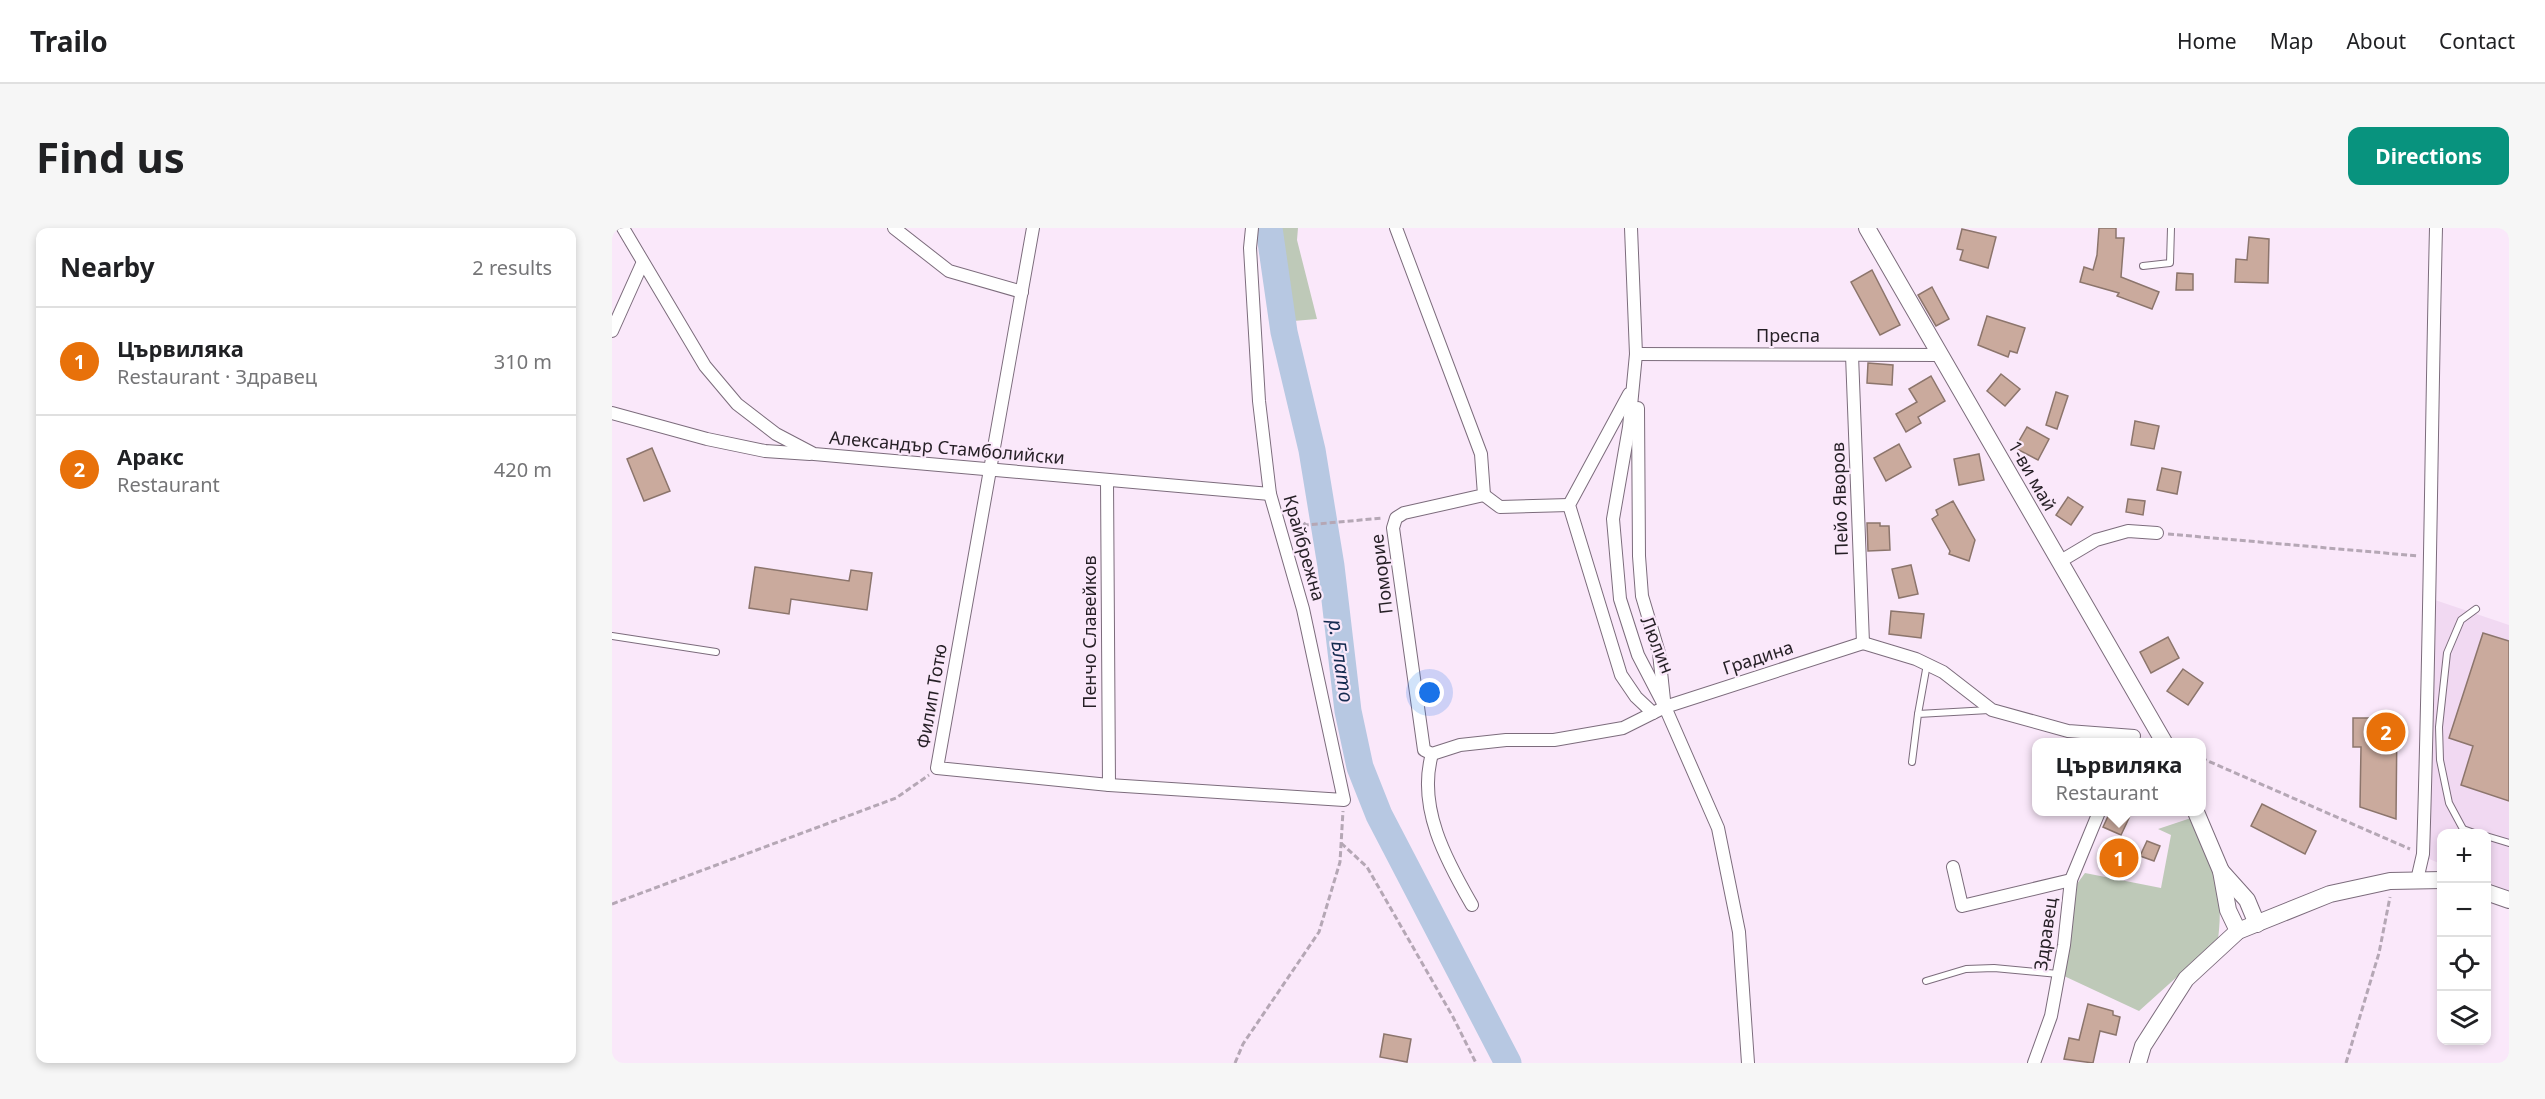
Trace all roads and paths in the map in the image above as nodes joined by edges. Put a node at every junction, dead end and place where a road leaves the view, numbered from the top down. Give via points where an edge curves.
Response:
1 (623, 228) edge
2 (894, 228) edge
3 (1033, 228) edge
4 (1252, 228) edge
5 (1396, 228) edge
6 (1631, 228) edge
7 (1867, 228) edge
8 (2171, 228) edge
9 (2436, 228) edge
10 (642, 264) junction
11 (2143, 266) dead end
12 (1022, 292) junction
13 (612, 331) edge
14 (1636, 354) junction
15 (1852, 355) junction
16 (1939, 355) junction
17 (1634, 371) junction
18 (1631, 391) junction
19 (612, 413) edge
20 (814, 454) junction
21 (990, 470) junction
22 (1107, 480) junction
23 (1270, 494) junction
24 (1484, 495) junction
25 (1569, 505) junction
26 (1396, 518) junction
27 (1306, 525) dead end
28 (2157, 533) joint
29 (2431, 557) junction
30 (2059, 561) junction
31 (2476, 609) dead end
32 (612, 636) edge
33 (1863, 643) junction
34 (716, 652) dead end
35 (1927, 664) junction
36 (1659, 710) junction
37 (1992, 710) junction
38 (1918, 714) junction
39 (2151, 722) junction
40 (2124, 738) edge
41 (2133, 738) edge
42 (2161, 738) edge
43 (1432, 754) junction
44 (2206, 760) edge
45 (1912, 762) dead end
46 (938, 768) junction
47 (1109, 785) junction
48 (1344, 800) junction
49 (2097, 816) edge
50 (2198, 816) edge
51 (2461, 829) edge
52 (2491, 837) edge
53 (1341, 843) junction
54 (2509, 843) edge
55 (2423, 854) junction
56 (1953, 867) dead end
57 (2221, 871) junction
58 (2437, 878) edge
59 (2071, 880) junction
60 (2390, 880) junction
61 (2417, 880) junction
62 (2491, 893) edge
63 (2509, 900) edge
64 (612, 904) edge
65 (1472, 905) dead end
66 (2257, 924) junction
67 (2238, 931) junction
68 (2059, 974) junction
69 (1926, 981) dead end
70 (1235, 1063) edge
71 (1476, 1063) edge
72 (1748, 1063) edge
73 (2034, 1063) edge
74 (2138, 1063) edge
75 (2346, 1063) edge

1 - 10 street, Александър Стамболийски
2 - 12 street via 949,271
3 - 12 street, Филип Тотю
4 - 23 street, Крайбрежна via 1259,401
5 - 24 street via 1481,454
6 - 14 street, Люлин
7 - 16 street, 1-ви май
8 - 11 lane via 2170,262
9 - 29 street
10 - 13 street
10 - 20 street, Александър Стамболийски via 705,366 737,404 776,434
12 - 21 street, Филип Тотю
14 - 15 street, Преспа
14 - 17 street, Люлин
15 - 16 street, Преспа
15 - 33 street, Пейо Яворов
16 - 30 street, 1-ви май
17 - 18 street, Люлин
17 - 36 street via 1638,394 1639,556 1642,596 1659,653
18 - 25 street
18 - 36 street, Люлин via 1629,427 1613,519 1620,599
19 - 20 street via 765,451
20 - 21 street, Александър Стамболийски
21 - 22 street, Александър Стамболийски
21 - 46 street, Филип Тотю
22 - 23 street, Александър Стамболийски
22 - 47 street, Пенчо Славейков
23 - 48 street, Крайбрежна via 1303,609
24 - 25 street via 1500,507
24 - 26 street, Поморие
25 - 36 street via 1621,675 1636,697
26 - 27 path
26 - 43 street, Поморие via 1393,528 1422,741 1424,750
28 - 29 path
28 - 30 street via 2128,531 2096,540
29 - 55 street
30 - 39 street, 1-ви май
31 - 51 lane via 2461,620 2447,653 2439,727 2440,760 2449,803
32 - 34 lane
33 - 35 street
33 - 36 street, Градина
35 - 37 street
35 - 38 lane
36 - 43 street via 1623,728 1554,740 1460,745
36 - 72 street, Люлин via 1718,828 1739,932
37 - 38 lane
37 - 40 street via 2068,731
38 - 45 lane
39 - 41 street
39 - 42 street, 1-ви май
43 - 65 street via 1426,775 1433,820 1446,860
44 - 55 path
46 - 47 street, Филип Тотю
46 - 64 path via 896,798
47 - 48 street, Филип Тотю
48 - 53 path
49 - 59 street, Здравец
50 - 57 street
52 - 54 lane
53 - 70 path via 1340,862 1319,932 1243,1044
53 - 71 path via 1367,867
55 - 61 street
56 - 59 street via 1962,906
57 - 66 street via 2247,900
57 - 67 street via 2228,910
58 - 61 street
59 - 68 street, Здравец
60 - 61 street
60 - 66 street via 2330,894
60 - 75 path via 2390,903 2379,953
62 - 63 street
66 - 67 street
67 - 74 street via 2186,979 2143,1046
68 - 69 lane via 1966,969
68 - 73 street, Здравец via 2051,1016

